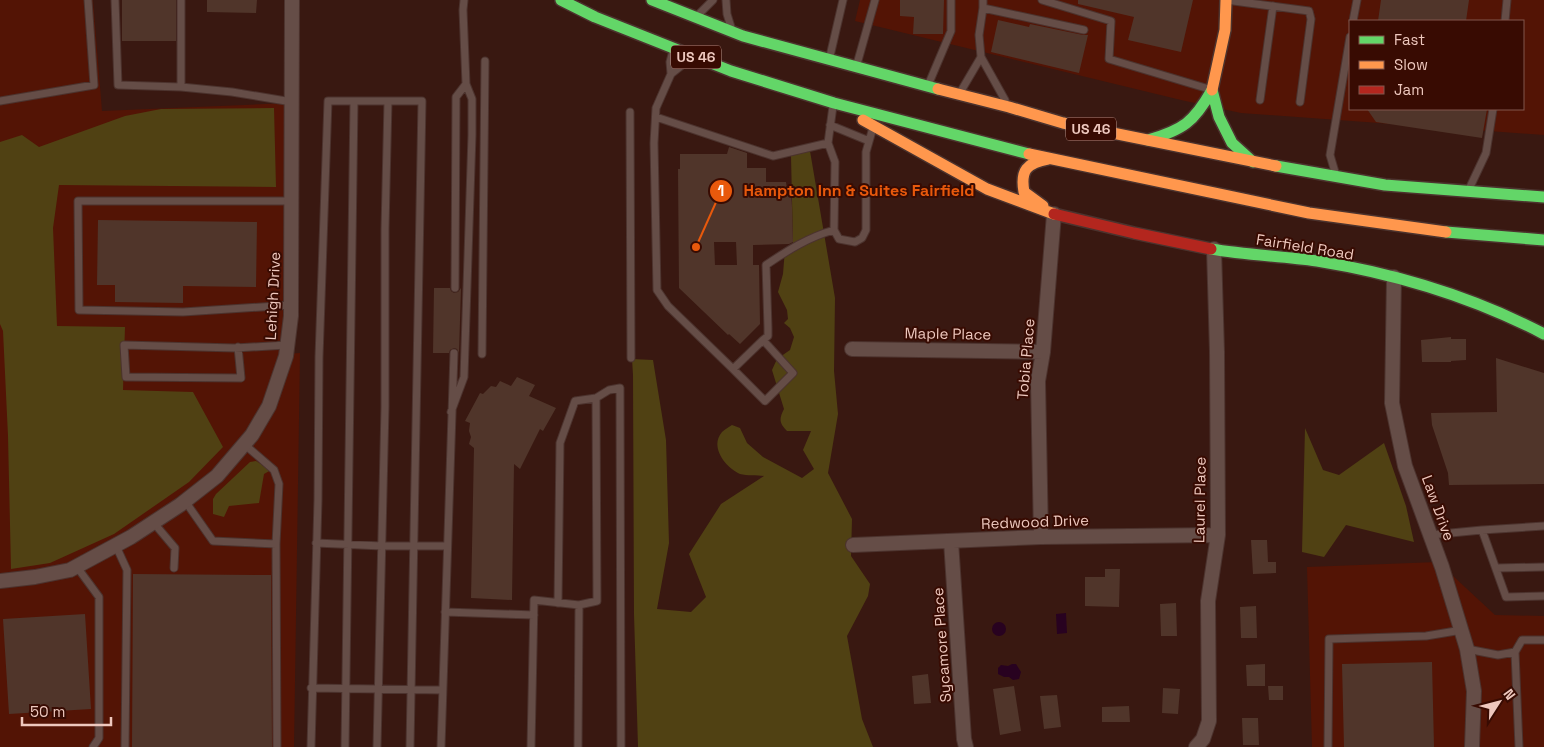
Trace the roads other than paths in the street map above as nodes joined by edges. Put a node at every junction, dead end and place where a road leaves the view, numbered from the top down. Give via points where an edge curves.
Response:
1 (88, 0) edge
2 (115, 0) edge
3 (181, 0) edge
4 (292, 0) edge
5 (464, 0) edge
6 (561, 0) edge
7 (652, 0) edge
8 (713, 0) edge
9 (726, 0) edge
10 (843, 0) edge
11 (875, 0) edge
12 (951, 0) edge
13 (1042, 0) edge
14 (1226, 0) edge
15 (1357, 0) edge
16 (1507, 0) edge
17 (983, 4) edge
18 (1274, 6) junction
19 (696, 17) junction
20 (1353, 20) edge
21 (1505, 20) edge
22 (1084, 30) dead end
23 (732, 32) junction
24 (1349, 43) edge
25 (674, 48) junction
26 (686, 53) junction
27 (981, 57) junction
28 (829, 59) junction
29 (485, 61) dead end
30 (857, 67) junction
31 (671, 74) junction
32 (466, 84) junction
33 (928, 86) junction
34 (181, 87) junction
35 (1212, 90) junction
36 (959, 95) junction
37 (1260, 100) dead end
38 (0, 101) edge
39 (354, 101) junction
40 (388, 101) junction
41 (292, 102) junction
42 (1300, 102) dead end
43 (834, 103) junction
44 (1009, 107) junction
45 (1493, 110) edge
46 (630, 112) dead end
47 (656, 117) junction
48 (830, 125) junction
49 (873, 126) junction
50 (1146, 140) junction
51 (869, 141) junction
52 (828, 143) junction
53 (1048, 159) junction
54 (1253, 162) junction
55 (1336, 176) junction
56 (1468, 192) junction
57 (1544, 197) edge
58 (292, 201) junction
59 (1054, 214) junction
60 (834, 230) junction
61 (1544, 240) edge
62 (1214, 249) junction
63 (1394, 277) junction
64 (455, 288) dead end
65 (291, 305) junction
66 (1544, 334) edge
67 (764, 340) junction
68 (287, 345) junction
69 (238, 348) junction
70 (852, 349) dead end
71 (1043, 352) junction
72 (454, 354) dead end
73 (482, 354) dead end
74 (631, 358) dead end
75 (733, 369) junction
76 (596, 398) junction
77 (451, 412) junction
78 (244, 444) junction
79 (185, 501) junction
80 (153, 522) junction
81 (1544, 526) edge
82 (1482, 530) junction
83 (1218, 535) junction
84 (1430, 535) junction
85 (1041, 537) junction
86 (951, 541) junction
87 (316, 543) junction
88 (276, 544) junction
89 (348, 544) junction
90 (853, 545) dead end
91 (116, 546) junction
92 (382, 546) junction
93 (414, 546) junction
94 (447, 546) junction
95 (77, 567) junction
96 (174, 568) dead end
97 (1496, 568) junction
98 (1544, 568) edge
99 (0, 581) edge
100 (1544, 596) edge
101 (558, 603) junction
102 (579, 605) junction
103 (445, 612) junction
104 (534, 615) junction
105 (1462, 630) junction
106 (1544, 640) edge
107 (1467, 649) junction
108 (1515, 652) junction
109 (311, 688) junction
110 (378, 688) junction
111 (346, 689) junction
112 (411, 690) junction
113 (442, 690) junction
114 (93, 747) edge
115 (125, 747) edge
116 (277, 747) edge
117 (311, 747) edge
118 (345, 747) edge
119 (377, 747) edge
120 (410, 747) edge
121 (441, 747) edge
122 (531, 747) edge
123 (578, 747) edge
124 (621, 747) edge
125 (966, 747) edge
126 (1196, 747) edge
127 (1328, 747) edge
128 (1472, 747) edge
129 (1519, 747) edge

1 - 38 lane via 94,85
2 - 34 lane via 118,85
3 - 34 lane
4 - 41 street, Lehigh Drive
5 - 32 lane
6 - 25 main road, US 46
7 - 19 main road, US 46
8 - 19 lane
9 - 23 lane
10 - 28 lane
11 - 30 lane
12 - 33 lane via 951,31
13 - 35 lane via 1111,21 1109,59
14 - 18 lane
14 - 35 main road via 1225,30
15 - 20 lane
16 - 21 lane
17 - 22 lane
17 - 27 lane via 979,35
18 - 37 lane
18 - 42 lane via 1309,11 1311,19
19 - 23 main road, US 46
23 - 28 main road, US 46
24 - 55 lane via 1330,155
25 - 26 main road, US 46
25 - 31 lane
26 - 31 lane via 681,66
26 - 43 main road, US 46 via 731,71
27 - 36 lane
27 - 44 lane
28 - 30 main road, US 46
29 - 73 lane
30 - 33 main road, US 46
31 - 47 lane via 656,108
32 - 64 lane via 456,97
32 - 77 lane via 472,99 472,135 464,377
33 - 36 main road, US 46
34 - 41 lane
35 - 50 main road via 1202,109 1185,126
35 - 54 main road via 1219,117 1232,143
36 - 44 main road, US 46
39 - 40 lane
39 - 87 lane via 328,102
39 - 89 lane
40 - 92 lane
40 - 93 lane via 422,101
41 - 58 street, Lehigh Drive
43 - 48 lane
43 - 49 main road, Fairfield Road
43 - 53 main road, US 46
44 - 50 main road, US 46 via 1063,124
45 - 56 lane via 1486,153
46 - 74 lane
47 - 52 lane via 773,156
47 - 75 lane via 657,290 668,306
48 - 51 lane
48 - 52 lane
49 - 51 lane
49 - 59 main road, Fairfield Road via 987,189
50 - 54 main road, US 46
51 - 60 lane via 866,152 866,230 855,242 839,239
52 - 60 lane via 834,162
53 - 59 main road via 1031,164 1022,182 1024,192
53 - 61 main road, US 46 via 1309,213 1440,231
54 - 55 main road, US 46
55 - 56 main road, US 46 via 1385,185
56 - 57 main road, US 46
58 - 65 street, Lehigh Drive
58 - 65 lane via 78,201 80,310 183,312
59 - 62 main road, Fairfield Road via 1115,230
59 - 71 street, Tobia Place
60 - 67 lane via 797,245 766,265 768,336
62 - 63 main road, Fairfield Road via 1315,261
62 - 83 street, Laurel Place
63 - 66 main road, Fairfield Road via 1464,297
63 - 84 street, Law Drive via 1392,403 1405,466
65 - 68 street, Lehigh Drive
67 - 75 lane
67 - 75 lane via 793,373 765,400
68 - 69 lane
68 - 78 street, Lehigh Drive via 269,406
69 - 69 lane via 124,345 126,377 241,378
70 - 71 street, Maple Place
71 - 85 street, Tobia Place via 1038,381
72 - 77 lane
76 - 101 lane via 576,400 560,442
76 - 102 lane via 597,601
76 - 124 lane via 620,388
77 - 94 lane
78 - 79 street, Lehigh Drive via 217,476
78 - 88 lane via 274,470 279,484
79 - 80 street, Lehigh Drive
79 - 88 lane via 213,541
80 - 91 street, Lehigh Drive
80 - 96 lane via 175,548
81 - 82 lane
82 - 84 lane
82 - 97 lane
83 - 85 street, Redwood Drive
83 - 126 street, Laurel Place via 1208,601 1209,721 1203,739
84 - 105 street, Law Drive
85 - 86 street, Redwood Drive
86 - 90 street, Redwood Drive
86 - 125 street, Sycamore Place
87 - 89 lane
87 - 109 lane
88 - 116 lane
89 - 92 lane
89 - 111 lane
91 - 95 street, Lehigh Drive
91 - 115 lane via 127,570
92 - 93 lane
92 - 110 lane
93 - 94 lane
93 - 112 lane
94 - 103 lane
95 - 99 street, Lehigh Drive
95 - 114 lane via 99,597 99,738
97 - 98 lane
97 - 100 lane via 1506,597
101 - 102 lane
101 - 104 lane via 534,600
102 - 123 lane
103 - 104 lane
103 - 113 lane
104 - 122 lane
105 - 107 street, Law Drive
105 - 127 lane via 1426,636 1329,639
106 - 108 lane via 1522,640
107 - 108 lane via 1498,655
107 - 128 street, Law Drive via 1474,691
108 - 129 lane
109 - 111 lane
109 - 117 lane
110 - 111 lane
110 - 112 lane
110 - 119 lane
111 - 118 lane
112 - 113 lane
112 - 120 lane
113 - 121 lane

